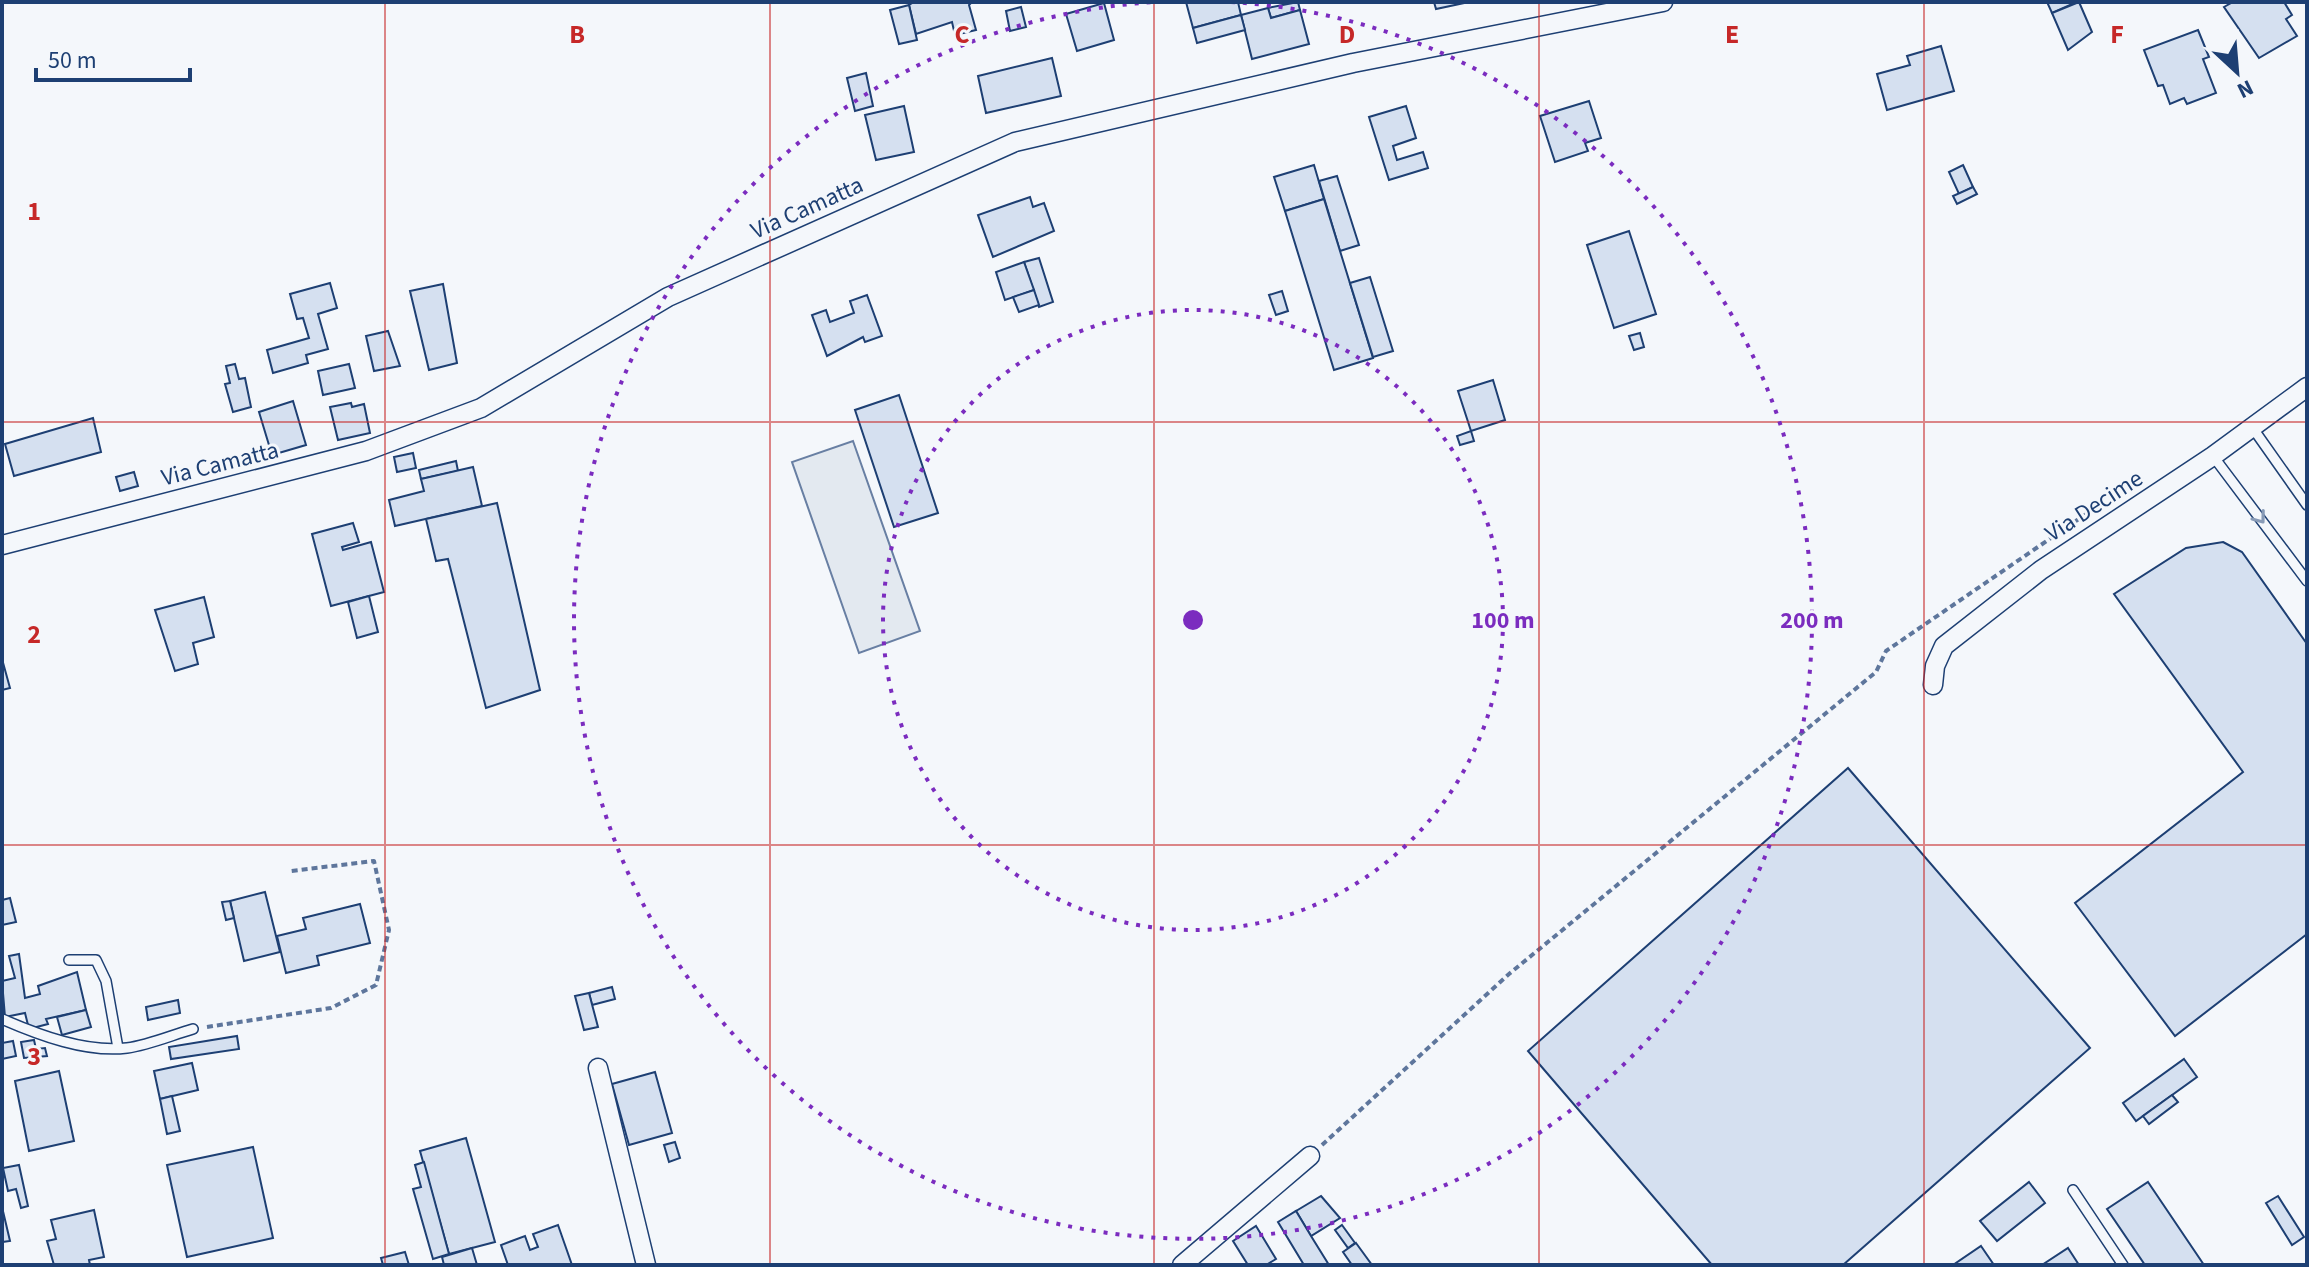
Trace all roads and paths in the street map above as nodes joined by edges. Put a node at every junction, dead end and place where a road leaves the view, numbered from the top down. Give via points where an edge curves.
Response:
1 (1663, 2) edge
2 (2307, 387) edge
3 (2252, 427) junction
4 (2213, 456) junction
5 (2307, 505) edge
6 (2089, 512) dead end
7 (2, 545) edge
8 (2307, 581) edge
9 (1933, 685) dead end
10 (291, 871) dead end
11 (69, 960) dead end
12 (2, 1019) edge
13 (193, 1029) joint
14 (118, 1048) junction
15 (598, 1068) dead end
16 (1310, 1156) joint
17 (2073, 1190) dead end
18 (646, 1265) edge
19 (1182, 1265) edge
20 (2123, 1265) edge

1 - 7 street, Via Camatta via 1353,63 1015,142 668,297 481,408 366,451
2 - 3 street, Via Decime
3 - 4 street, Via Decime
3 - 5 lane
4 -> 8 lane
4 - 9 street, Via Decime via 2041,570 1944,646
6 - 16 path via 1886,651 1876,672 1509,974
10 - 13 path via 374,861 389,930 376,985 331,1008
11 - 14 lane via 96,960 106,981
12 - 14 lane via 54,1038
13 - 14 lane
15 - 18 street
16 - 19 street
17 - 20 lane

